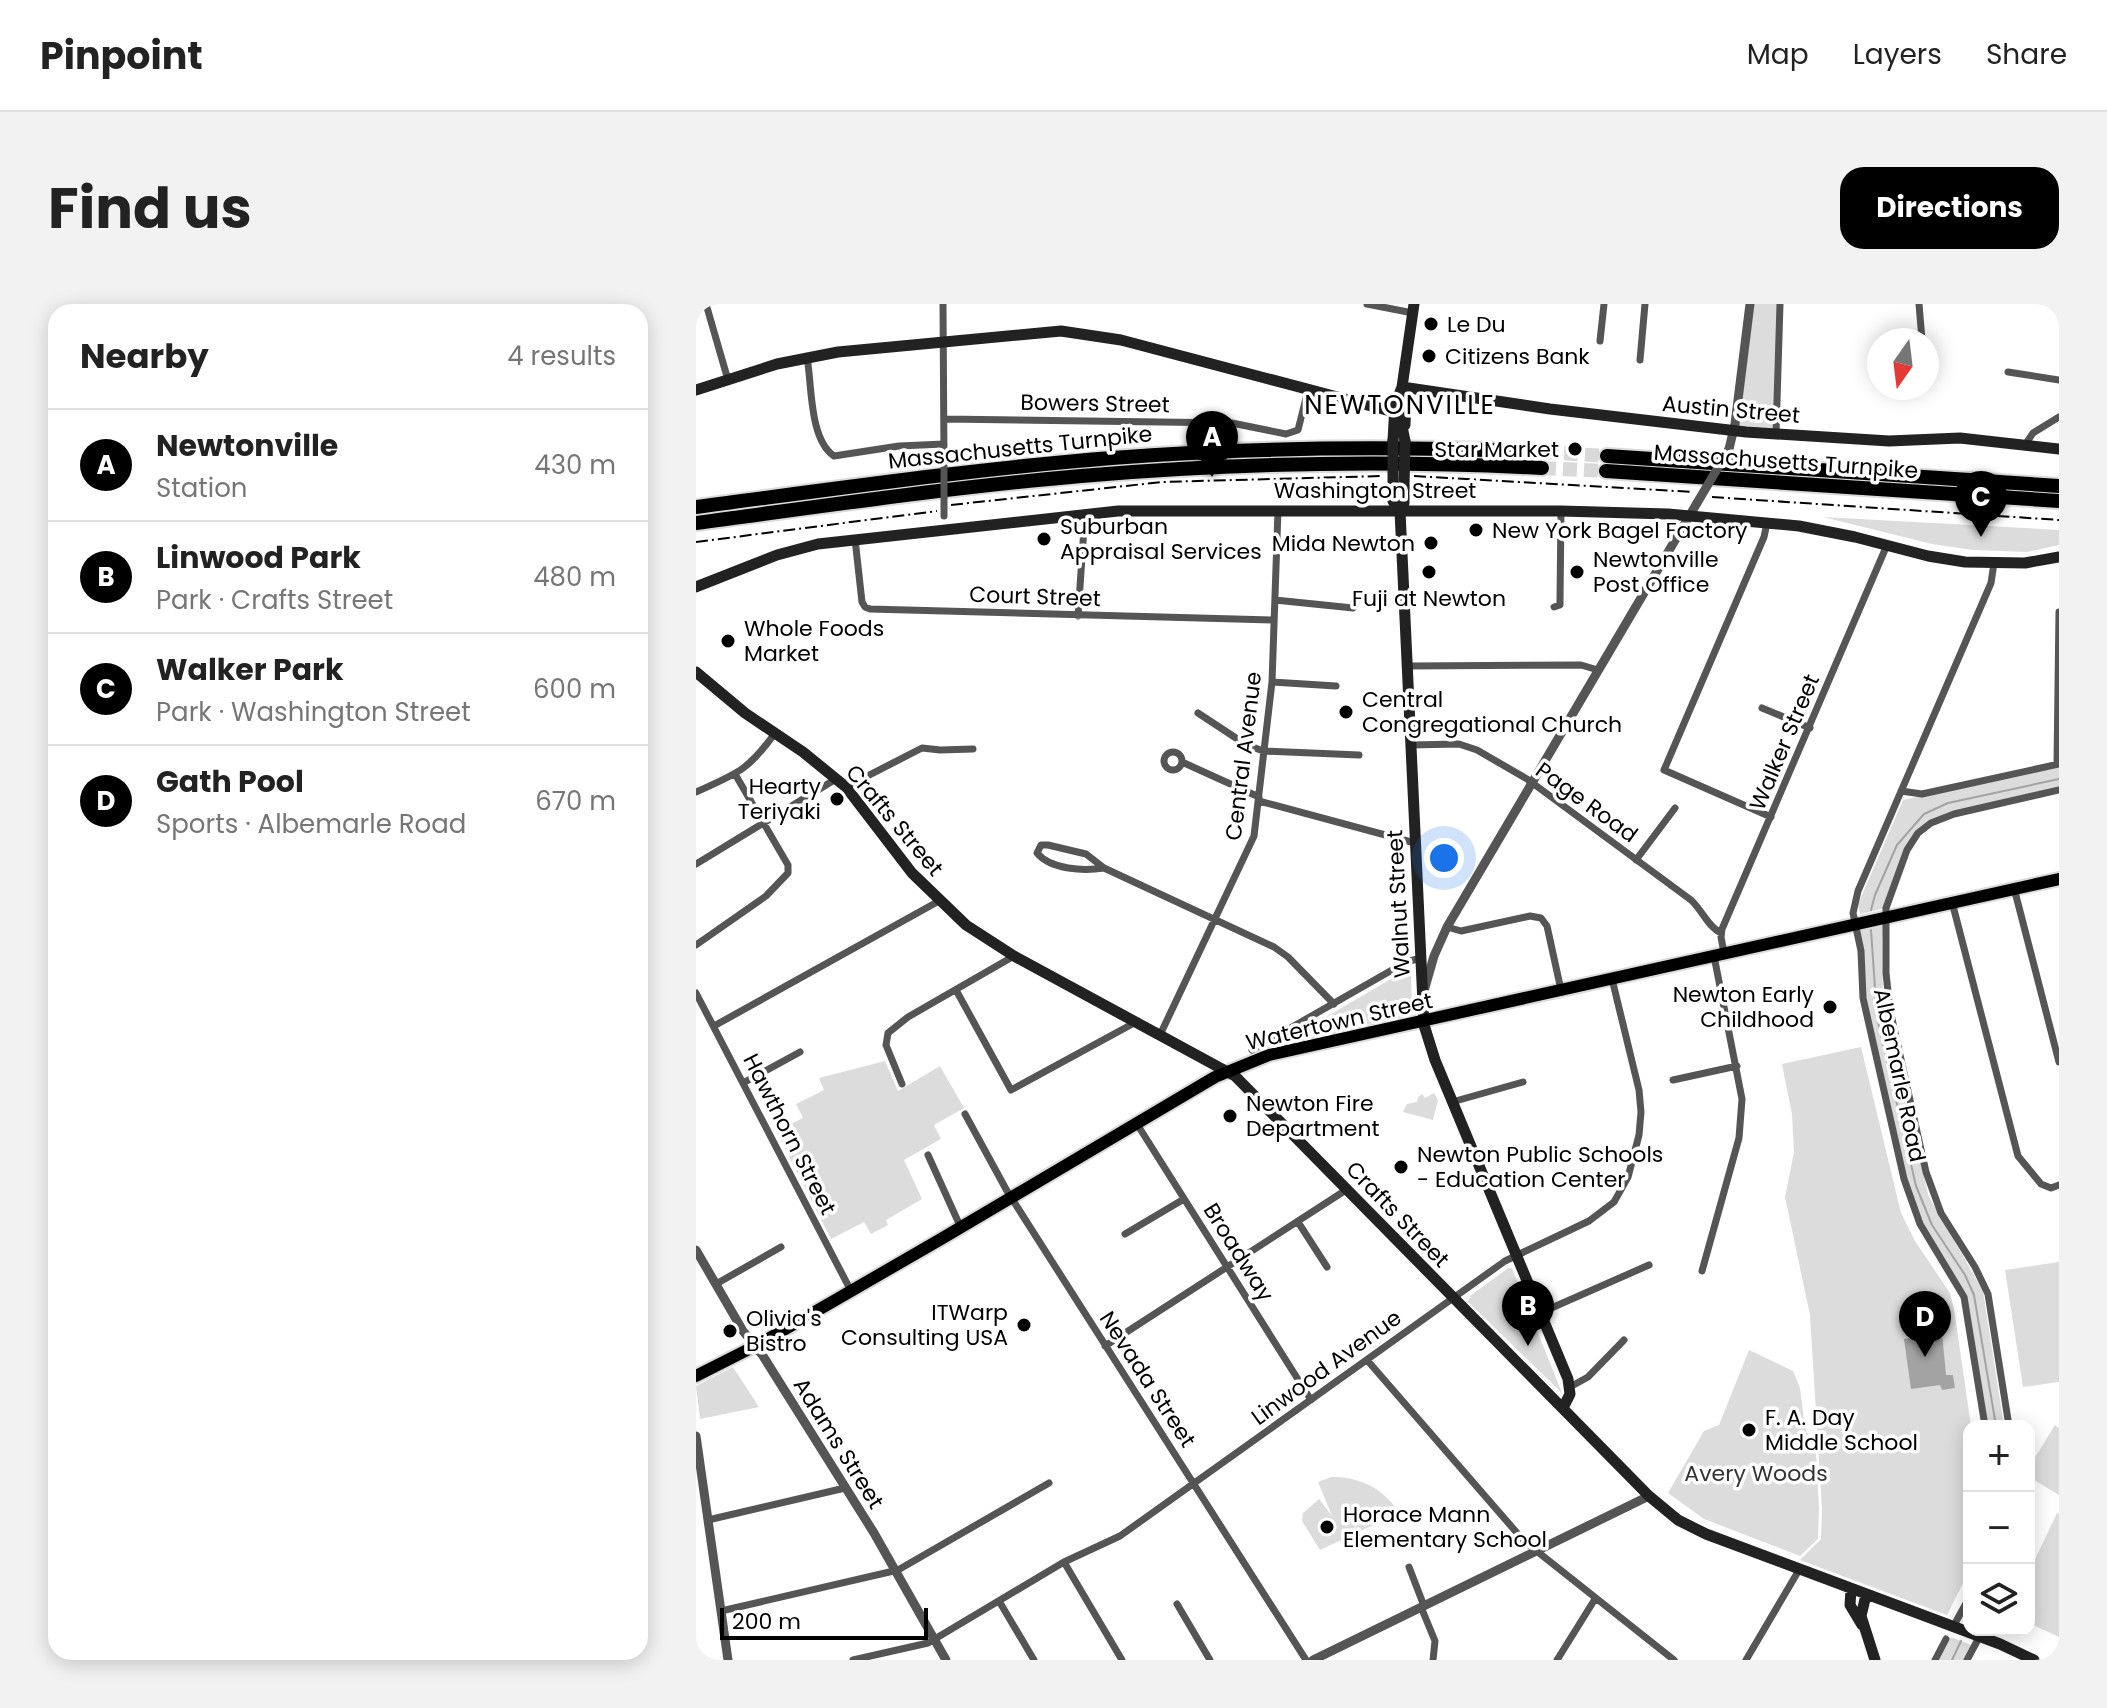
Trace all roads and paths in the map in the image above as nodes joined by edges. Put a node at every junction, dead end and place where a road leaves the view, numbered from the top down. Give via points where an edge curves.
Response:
1 (706, 304) edge
2 (943, 304) edge
3 (1367, 304) edge
4 (1604, 304) edge
5 (1645, 304) edge
6 (1750, 304) edge
7 (1780, 304) edge
8 (1919, 304) edge
9 (1413, 308) edge
10 (1921, 328) edge
11 (943, 341) junction
12 (1600, 341) dead end
13 (807, 357) junction
14 (1640, 360) dead end
15 (2008, 372) dead end
16 (728, 380) junction
17 (2059, 380) edge
18 (1402, 387) junction
19 (696, 390) edge
20 (1308, 390) junction
21 (1394, 412) junction
22 (2059, 417) edge
23 (944, 419) junction
24 (1734, 431) junction
25 (1776, 434) junction
26 (1399, 441) junction
27 (944, 444) junction
28 (2025, 445) junction
29 (2059, 449) edge
30 (2059, 486) edge
31 (2059, 501) edge
32 (696, 507) edge
33 (1278, 510) junction
34 (1400, 511) junction
35 (1561, 511) junction
36 (1085, 513) junction
37 (1689, 515) junction
38 (696, 523) edge
39 (945, 523) junction
40 (1767, 523) junction
41 (855, 539) junction
42 (1887, 545) junction
43 (2059, 559) edge
44 (1994, 563) junction
45 (696, 587) edge
46 (1275, 600) junction
47 (1554, 607) dead end
48 (1353, 608) dead end
49 (2059, 612) edge
50 (1078, 616) junction
51 (1274, 620) junction
52 (1408, 666) junction
53 (1598, 670) junction
54 (698, 676) edge
55 (1272, 682) junction
56 (1336, 686) dead end
57 (1762, 708) dead end
58 (1198, 713) dead end
59 (1810, 728) junction
60 (775, 733) junction
61 (1410, 745) junction
62 (973, 749) dead end
63 (1263, 751) junction
64 (1359, 755) dead end
65 (1182, 762) dead end
66 (2058, 764) edge
67 (735, 774) junction
68 (841, 783) junction
69 (1531, 783) junction
70 (2059, 790) edge
71 (1901, 791) junction
72 (696, 792) edge
73 (1259, 799) junction
74 (1675, 808) dead end
75 (1771, 817) junction
76 (764, 823) junction
77 (1415, 843) junction
78 (1636, 860) junction
79 (696, 864) edge
80 (1104, 868) junction
81 (2059, 879) edge
82 (2014, 888) junction
83 (939, 901) junction
84 (1952, 902) junction
85 (1885, 917) junction
86 (1215, 920) junction
87 (1855, 924) junction
88 (1445, 930) junction
89 (1721, 933) junction
90 (1420, 943) junction
91 (696, 945) edge
92 (1719, 955) junction
93 (1014, 956) junction
94 (1421, 958) junction
95 (1612, 979) junction
96 (956, 990) junction
97 (1561, 990) junction
98 (696, 993) edge
99 (1422, 1000) junction
100 (1334, 1004) junction
101 (704, 1009) junction
102 (696, 1015) edge
103 (1424, 1021) junction
104 (1136, 1022) junction
105 (714, 1026) junction
106 (1160, 1035) junction
107 (1252, 1050) dead end
108 (800, 1052) dead end
109 (2059, 1062) edge
110 (1737, 1066) junction
111 (1227, 1071) junction
112 (1673, 1080) dead end
113 (1523, 1082) dead end
114 (743, 1083) junction
115 (902, 1084) dead end
116 (1452, 1102) junction
117 (965, 1114) dead end
118 (1137, 1124) junction
119 (928, 1155) dead end
120 (2059, 1185) edge
121 (1346, 1190) junction
122 (1011, 1198) junction
123 (1184, 1199) junction
124 (1298, 1222) junction
125 (961, 1228) junction
126 (1125, 1234) dead end
127 (781, 1247) dead end
128 (697, 1252) edge
129 (1516, 1255) junction
130 (1649, 1265) dead end
131 (1227, 1267) junction
132 (1327, 1267) dead end
133 (1702, 1271) dead end
134 (716, 1284) junction
135 (851, 1291) junction
136 (1452, 1298) junction
137 (1540, 1313) junction
138 (1624, 1340) dead end
139 (755, 1346) junction
140 (1105, 1346) junction
141 (1367, 1360) junction
142 (696, 1376) edge
143 (1570, 1387) junction
144 (1311, 1400) junction
145 (1563, 1408) junction
146 (1984, 1420) edge
147 (2008, 1420) edge
148 (696, 1436) edge
149 (1049, 1483) dead end
150 (1194, 1484) junction
151 (845, 1488) junction
152 (1646, 1493) junction
153 (708, 1520) junction
154 (1535, 1551) junction
155 (1064, 1562) junction
156 (1409, 1567) dead end
157 (1799, 1570) junction
158 (894, 1572) junction
159 (1851, 1590) junction
160 (1866, 1595) junction
161 (1595, 1599) junction
162 (999, 1601) junction
163 (1177, 1604) dead end
164 (1422, 1606) junction
165 (1963, 1609) edge
166 (721, 1611) junction
167 (1953, 1627) junction
168 (1864, 1628) junction
169 (1963, 1629) edge
170 (1979, 1636) edge
171 (1987, 1636) edge
172 (1946, 1639) dead end
173 (934, 1640) junction
174 (880, 1657) edge
175 (1872, 1659) edge
176 (728, 1660) edge
177 (853, 1660) edge
178 (946, 1660) edge
179 (1034, 1660) edge
180 (1122, 1660) edge
181 (1210, 1660) edge
182 (1306, 1660) edge
183 (1313, 1660) edge
184 (1433, 1660) edge
185 (1557, 1660) edge
186 (1674, 1660) edge
187 (1746, 1660) edge
188 (1935, 1660) edge
189 (1967, 1660) edge
190 (2034, 1660) edge

1 - 16 street
2 - 11 street
3 - 9 street
4 - 12 street
5 - 14 street
6 - 24 street
7 - 25 street
8 - 10 street
9 - 18 main road, Walnut Street
11 - 13 main road
11 - 20 main road via 1082,332
11 - 23 street
13 - 16 main road
13 - 27 street via 814,415 824,445 834,456
15 - 17 street
16 - 19 main road
18 - 21 main road, Walnut Street
18 - 24 main road, Austin Street
18 - 26 main road, Walnut Street via 1406,400
20 - 21 main road
20 - 23 street, Bowers Street via 1298,430 1286,434 1232,423
21 - 26 main road, Walnut Street
22 - 28 street via 2033,433
23 - 27 street
24 - 25 main road, Austin Street
24 - 37 street, bridge via 1729,449
25 - 28 main road, Austin Street via 1889,441 1960,438
26 - 34 main road, Walnut Street, bridge via 1393,501
27 - 39 street, bridge
28 - 29 main road, Austin Street
30 - 31 highway, Massachusetts Turnpike via 1606,463
32 - 38 highway, Massachusetts Turnpike via 1151,455 1342,448 1542,460 1160,470
33 - 34 main road, Washington Street
33 - 36 main road, Washington Street
33 - 46 street, Central Avenue
34 - 35 main road, Washington Street
34 - 52 main road, Walnut Street
35 - 37 main road, Washington Street
35 - 47 street via 1560,605
36 - 39 main road, Washington Street
36 - 50 street
37 - 40 main road, Washington Street
37 - 53 street
39 - 41 main road, Washington Street
40 - 42 main road, Washington Street
40 - 75 street via 1664,770
41 - 45 main road, Washington Street via 792,550
41 - 50 street, Court Street via 867,609
42 - 44 main road, Washington Street via 1946,560
42 - 59 street, Walker Street
43 - 44 main road, Washington Street
44 - 71 street, Albemarle Road via 1992,580
46 - 48 street
46 - 51 street, Central Avenue
49 - 66 street
50 - 51 street, Court Street
51 - 55 street, Central Avenue
52 - 53 street via 1584,665
52 - 61 main road, Walnut Street
53 - 69 street
54 - 60 main road, Crafts Street
55 - 56 street
55 - 63 street, Central Avenue
57 - 59 street
58 - 63 street
59 - 75 street, Walker Street
60 - 67 street via 755,761
60 - 68 main road, Crafts Street
61 - 69 street, Page Road via 1468,745
61 - 77 main road, Walnut Street
62 - 68 street via 922,748
63 - 64 street
63 - 73 street, Central Avenue
65 - 73 street
66 - 71 street via 1922,794
67 - 72 street
67 - 76 street
68 - 76 street
68 - 83 main road, Crafts Street
69 - 78 street, Page Road
69 - 88 street
70 - 85 street, Albemarle Road via 1954,814 1924,828 1904,857
71 - 87 street, Albemarle Road via 1856,896
73 - 77 street
73 - 86 street, Central Avenue via 1253,843
74 - 78 street
75 - 89 street, Walker Street
76 - 79 street
76 - 91 street via 788,873
77 - 90 main road, Walnut Street
78 - 89 street, Page Road via 1695,904
80 - 80 street via 1086,854 1048,845 1041,845 1037,853 1085,871
80 - 86 street
81 - 82 main road, Watertown Street
82 - 84 main road, Watertown Street
82 - 109 street
83 - 93 main road, Crafts Street
83 - 105 street
84 - 85 main road, Watertown Street
84 - 120 street via 2017,1154 2043,1185
85 - 87 main road, Watertown Street
85 - 147 street, Albemarle Road via 1890,1010 1926,1172 1944,1218 1988,1294
86 - 100 street via 1285,954
86 - 106 street, Central Avenue
87 - 92 main road, Watertown Street
87 - 146 street, Albemarle Road via 1865,1011 1905,1186 1923,1230 1964,1297
88 - 90 street via 1435,940
88 - 97 street via 1541,918 1548,928
88 - 99 street
89 - 92 street
90 - 94 main road, Walnut Street
92 - 95 main road, Watertown Street
92 - 110 street
93 - 96 street
93 - 104 main road, Crafts Street
94 - 99 main road, Walnut Street
94 - 100 street
95 - 97 main road, Watertown Street
95 - 129 street, Linwood Avenue via 1641,1103 1640,1131 1626,1180 1617,1199 1597,1216
96 - 104 street via 1011,1090
96 - 115 street via 888,1033 888,1053
97 - 103 main road, Watertown Street
98 - 101 street, Hawthorn Street
99 - 103 main road, Walnut Street
100 - 107 street
101 - 102 street
101 - 105 street, Hawthorn Street
103 - 111 main road, Watertown Street via 1269,1055
103 - 116 main road, Walnut Street
104 - 106 main road, Crafts Street
105 - 114 street, Hawthorn Street
106 - 111 main road, Crafts Street
108 - 114 street
110 - 112 street
110 - 133 street via 1740,1133
111 - 118 main road, Watertown Street
111 - 121 main road, Crafts Street
113 - 116 street
114 - 135 street, Hawthorn Street
116 - 129 main road, Walnut Street
117 - 122 street, Nevada Street
118 - 122 main road, Watertown Street
118 - 123 street, Broadway
119 - 125 street
121 - 124 street
121 - 136 main road, Crafts Street
122 - 125 main road, Watertown Street
122 - 140 street, Nevada Street
123 - 126 street
123 - 131 street, Broadway
124 - 131 street
124 - 132 street
125 - 135 main road, Watertown Street
127 - 134 street
128 - 134 street, Adams Street
129 - 136 street, Linwood Avenue
129 - 137 main road, Walnut Street
130 - 137 street
131 - 140 street
131 - 144 street, Broadway
134 - 139 street, Adams Street
135 - 139 main road, Watertown Street
136 - 141 street, Linwood Avenue
136 - 145 main road, Crafts Street
137 - 143 main road, Walnut Street
138 - 143 street via 1588,1377
139 - 142 main road, Watertown Street
139 - 151 street, Adams Street
140 - 150 street, Nevada Street
141 - 144 street, Linwood Avenue
141 - 154 street
143 - 145 main road
144 - 150 street, Linwood Avenue
145 - 152 main road, Crafts Street
148 - 153 street
149 - 158 street
150 - 155 street, Linwood Avenue via 1120,1536
150 - 182 street, Nevada Street
151 - 153 street
151 - 158 street, Adams Street
152 - 154 street
152 - 157 main road, Crafts Street via 1695,1529
153 - 166 street
154 - 161 street
154 - 164 street
155 - 162 street, Linwood Avenue
155 - 180 street
156 - 164 street
157 - 159 main road, Crafts Street
157 - 187 street
158 - 166 street
158 - 173 street, Adams Street
159 - 160 main road, Crafts Street
159 - 168 main road via 1851,1609
160 - 167 main road, Crafts Street
160 - 168 main road
161 - 185 street
161 - 186 street
162 - 173 street, Linwood Avenue
162 - 179 street
163 - 181 street
164 - 183 street
164 - 184 street via 1435,1641
165 - 167 street
166 - 176 street
167 - 169 main road, Crafts Street
168 - 175 main road
170 - 189 street
171 - 190 main road, Crafts Street
172 - 188 street
173 - 174 street, Linwood Avenue
173 - 178 street, Adams Street
174 - 177 street, Linwood Avenue

